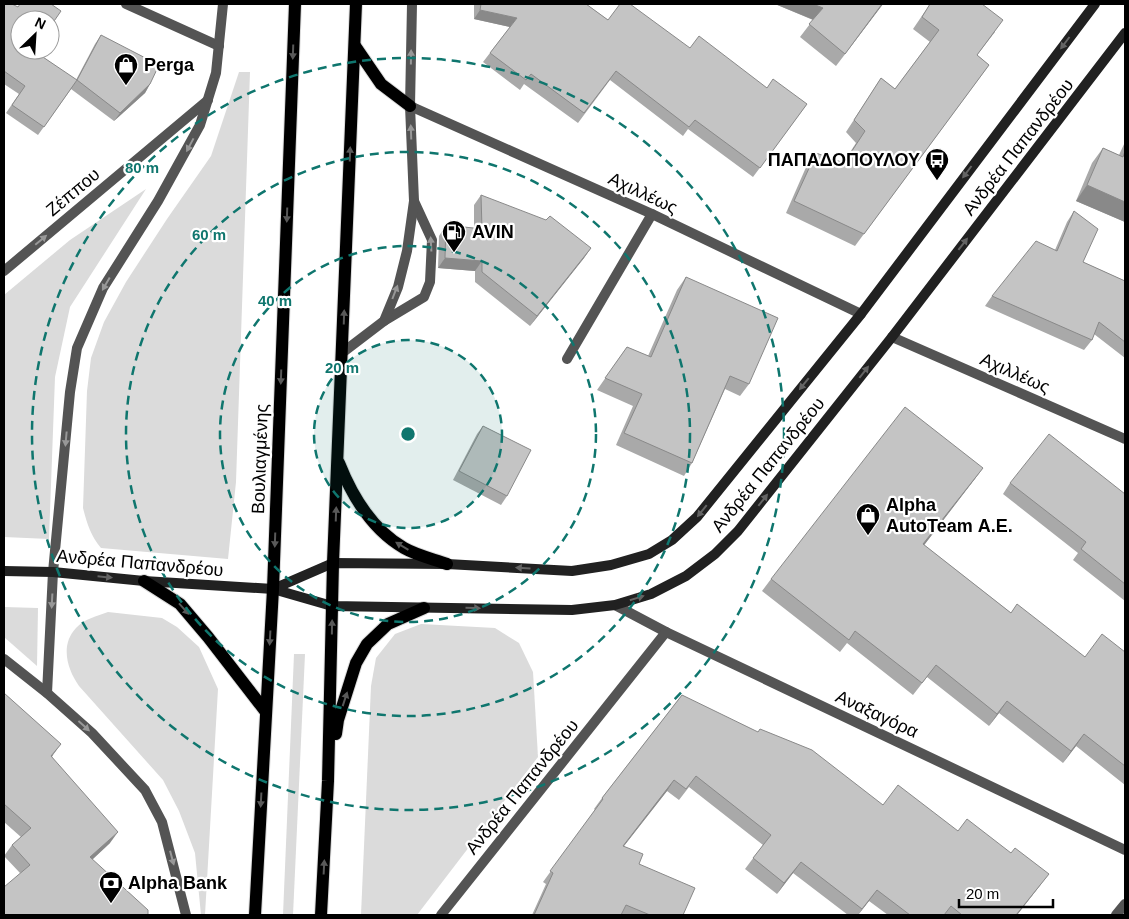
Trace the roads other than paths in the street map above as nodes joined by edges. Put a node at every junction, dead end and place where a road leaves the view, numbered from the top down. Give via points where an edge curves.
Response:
1 (126, 4) edge
2 (223, 4) edge
3 (295, 4) edge
4 (356, 4) edge
5 (412, 4) edge
6 (1092, 4) edge
7 (1125, 33) edge
8 (219, 46) junction
9 (354, 46) junction
10 (209, 100) junction
11 (410, 106) junction
12 (414, 201) junction
13 (652, 214) junction
14 (4, 271) edge
15 (861, 314) junction
16 (384, 321) junction
17 (892, 336) junction
18 (342, 353) junction
19 (568, 359) dead end
20 (1125, 439) edge
21 (338, 459) junction
22 (333, 562) junction
23 (447, 564) junction
24 (4, 571) edge
25 (53, 572) junction
26 (144, 581) junction
27 (273, 589) junction
28 (615, 605) junction
29 (332, 606) junction
30 (424, 608) junction
31 (666, 632) junction
32 (4, 659) edge
33 (48, 693) junction
34 (266, 712) junction
35 (328, 781) junction
36 (1125, 850) edge
37 (1125, 904) edge
38 (186, 915) edge
39 (255, 915) edge
40 (321, 915) edge
41 (441, 915) edge
42 (1116, 915) edge

1 - 8 street
2 - 8 street
3 -> 27 main road, Βουλιαγμένης
4 - 9 main road
11 -> 5 street
6 -> 15 main road, Ανδρέα Παπανδρέου
17 -> 7 main road, Ανδρέα Παπανδρέου
8 - 10 street
9 - 11 main road via 381,84
18 -> 9 main road
14 -> 10 street, Ζέππου
10 -> 25 street via 189,148 103,288 77,348
12 -> 11 street
11 - 13 street, Αχιλλέως
16 -> 12 street via 398,287
16 -> 12 street via 424,297 430,282 432,240
13 - 15 street, Αχιλλέως
13 - 19 street
15 -> 23 main road, Ανδρέα Παπανδρέου via 697,517 657,550 611,565 572,571
16 - 18 street
17 - 20 street, Αχιλλέως
28 -> 17 main road, Ανδρέα Παπανδρέου via 660,590 686,576 715,554 738,531
18 - 21 main road
22 -> 21 main road
23 -> 21 main road via 405,549 387,536 358,500
22 - 23 main road, Ανδρέα Παπανδρέου
22 - 27 main road, Ανδρέα Παπανδρέου
22 - 29 main road
24 - 25 main road, Ανδρέα Παπανδρέου
25 -> 26 main road, Ανδρέα Παπανδρέου
25 -> 33 street
26 - 27 main road, Ανδρέα Παπανδρέου
26 -> 34 main road via 180,604
27 - 29 main road, Ανδρέα Παπανδρέου
27 -> 34 main road, Βουλιαγμένης
30 -> 28 main road, Ανδρέα Παπανδρέου via 572,610
28 - 31 street, Αναξαγόρα
29 - 30 main road, Ανδρέα Παπανδρέου
35 -> 29 main road
35 -> 30 main road via 338,720 356,663 366,644 388,624
31 - 36 street, Αναξαγόρα
31 - 41 street, Ανδρέα Παπανδρέου
32 - 33 street
33 -> 38 street via 92,733 145,790 156,807
34 -> 39 main road, Βουλιαγμένης
40 -> 35 main road
37 - 42 street

